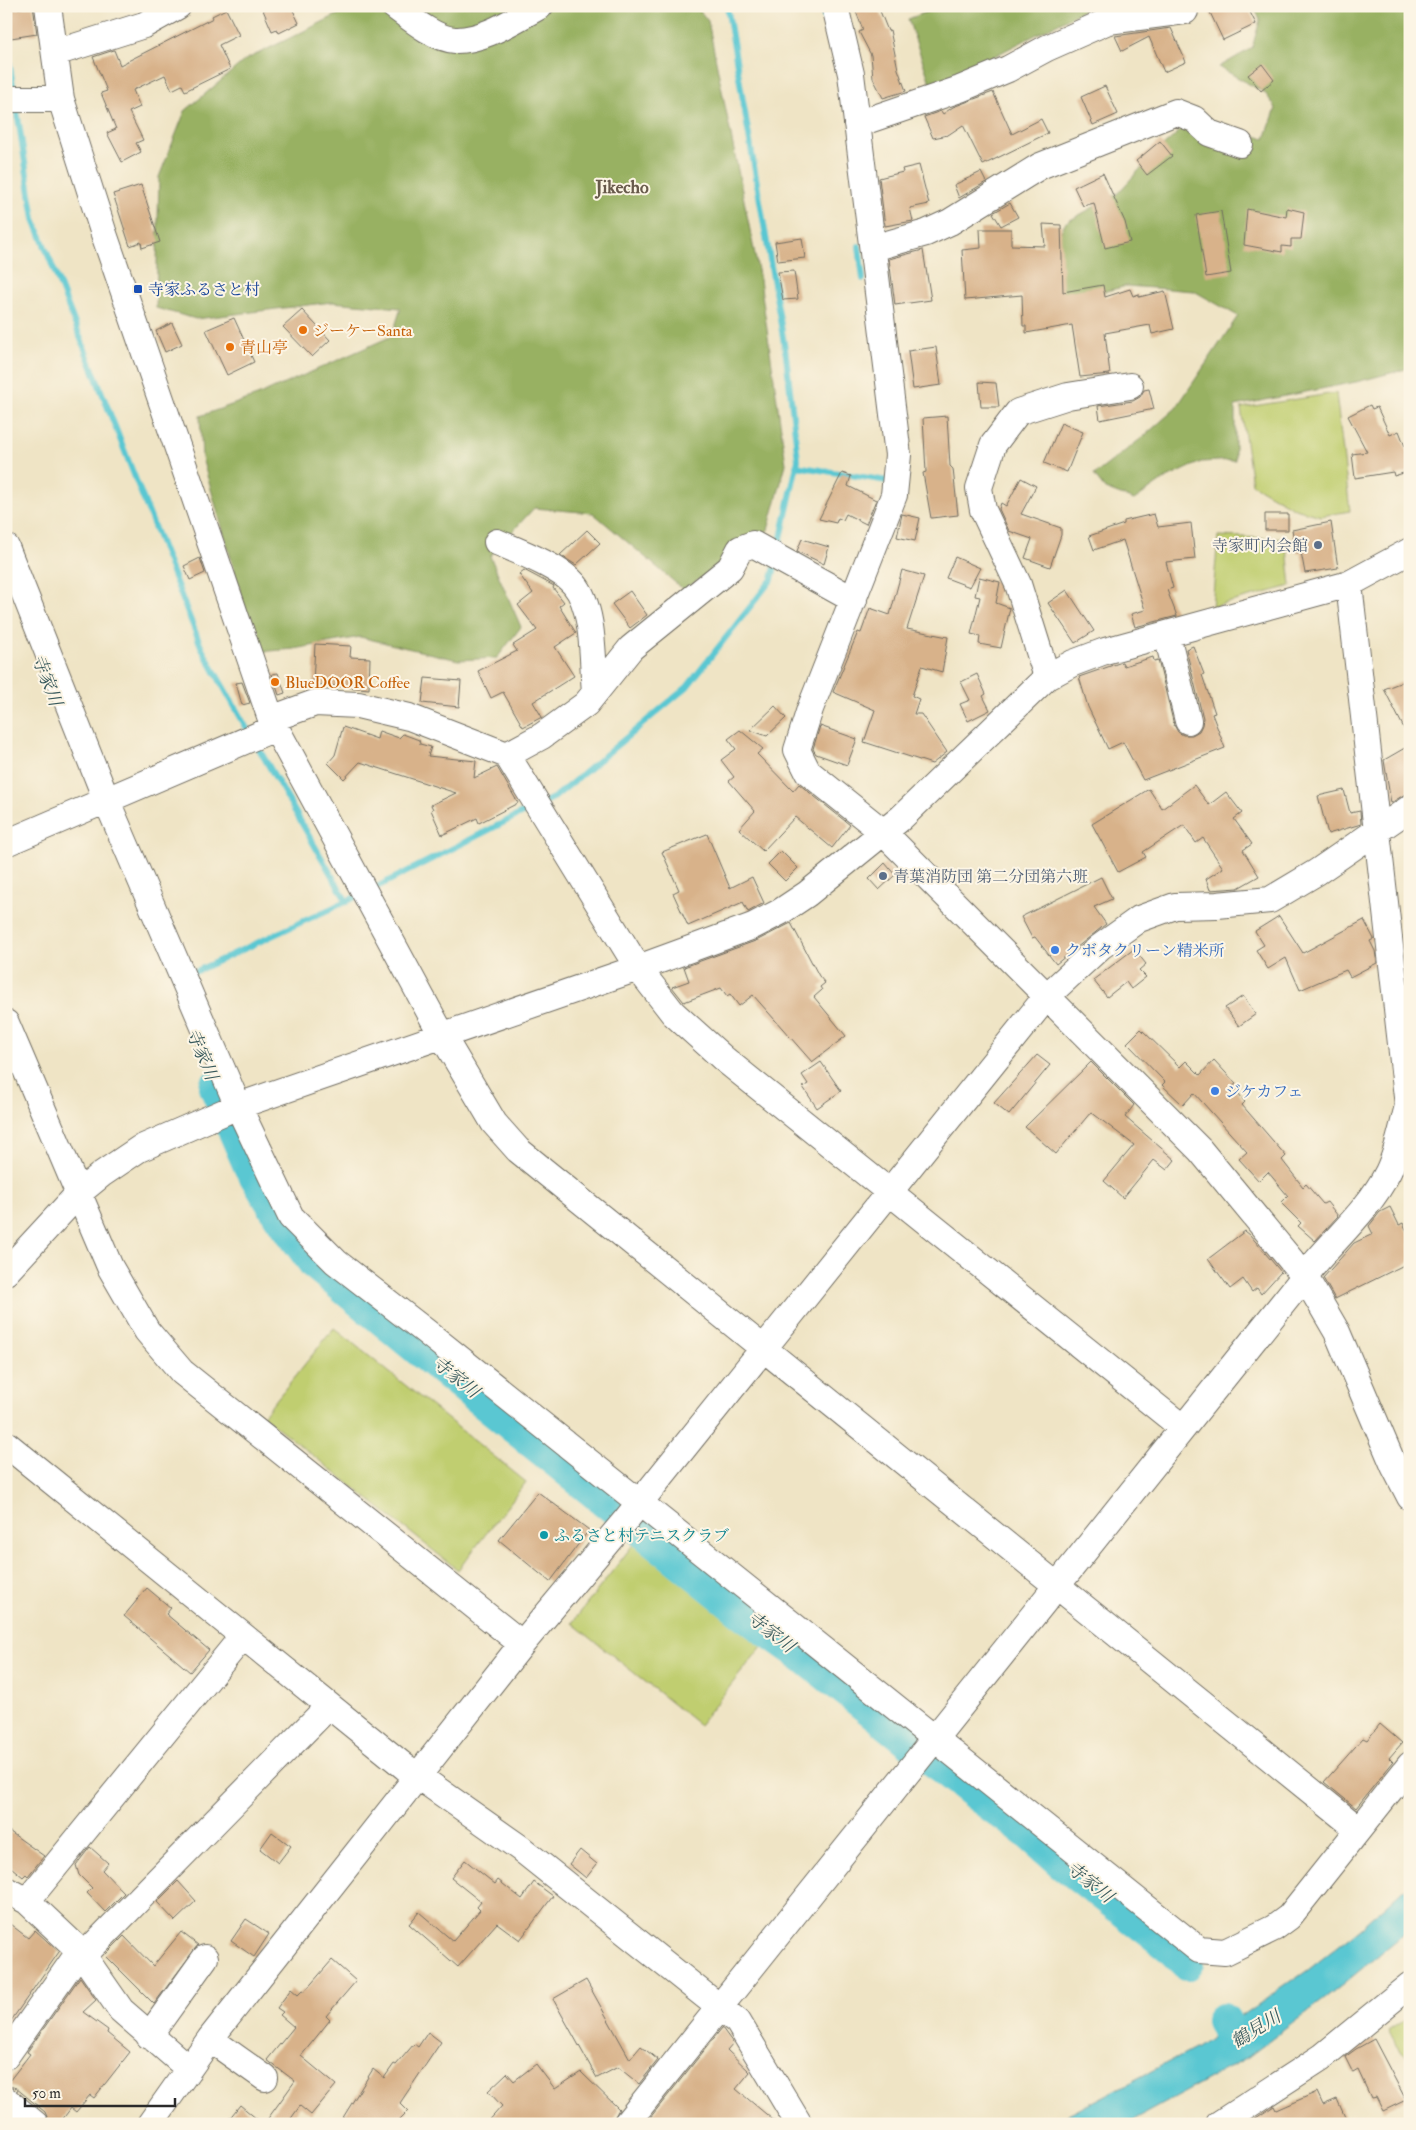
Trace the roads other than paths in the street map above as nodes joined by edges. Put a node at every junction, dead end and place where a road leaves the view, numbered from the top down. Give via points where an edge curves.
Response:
1 (48, 6) edge
2 (178, 6) edge
3 (394, 6) edge
4 (540, 6) edge
5 (835, 6) edge
6 (1185, 10) dead end
7 (56, 52) junction
8 (61, 98) junction
9 (6, 99) edge
10 (857, 124) junction
11 (1240, 144) dead end
12 (873, 248) junction
13 (1130, 386) dead end
14 (497, 542) dead end
15 (6, 546) edge
16 (1410, 551) edge
17 (1349, 584) junction
18 (854, 600) junction
19 (1167, 635) junction
20 (1047, 677) junction
21 (595, 692) junction
22 (1188, 721) dead end
23 (274, 724) junction
24 (507, 755) junction
25 (106, 799) junction
26 (1410, 808) edge
27 (1378, 830) junction
28 (883, 832) junction
29 (6, 843) edge
30 (638, 968) junction
31 (1047, 996) junction
32 (6, 1023) edge
33 (442, 1037) junction
34 (238, 1106) junction
35 (1410, 1170) edge
36 (80, 1192) junction
37 (890, 1192) junction
38 (1369, 1199) junction
39 (6, 1272) edge
40 (1305, 1278) junction
41 (763, 1348) junction
42 (1183, 1428) junction
43 (6, 1444) edge
44 (1410, 1496) edge
45 (633, 1511) junction
46 (1058, 1585) junction
47 (243, 1636) junction
48 (522, 1644) junction
49 (329, 1706) junction
50 (929, 1747) junction
51 (1410, 1765) edge
52 (418, 1777) junction
53 (1358, 1829) junction
54 (16, 1895) edge
55 (80, 1951) junction
56 (205, 1958) dead end
57 (1410, 1986) edge
58 (721, 2007) junction
59 (149, 2036) junction
60 (210, 2039) junction
61 (6, 2056) edge
62 (189, 2069) junction
63 (265, 2078) dead end
64 (6, 2100) edge
65 (35, 2124) edge
66 (150, 2124) edge
67 (626, 2124) edge
68 (799, 2124) edge
69 (1219, 2124) edge

1 - 7 street
2 - 7 street via 144,25
3 - 4 street via 427,30 454,40 481,36
5 - 10 street via 851,74
6 - 10 street via 1108,21 960,89
7 - 8 street
8 - 9 street
8 - 23 street via 106,240
10 - 12 street
11 - 12 street via 1209,133 1194,119 1176,112 1040,166 950,222 926,233
12 - 18 street via 898,462 894,495
13 - 20 street via 1068,396 1018,412 993,445 980,488 984,510 1018,584
14 - 21 street via 543,562 574,584 588,610
15 - 25 street
16 - 17 street
17 - 19 street
17 - 27 street
18 - 21 street via 753,544 740,549 730,568 631,648
18 - 28 street via 797,750 808,772
19 - 20 street via 1081,660
19 - 22 street
20 - 28 street
21 - 24 street via 586,704 542,736
23 - 24 street via 315,703 358,705 409,717
23 - 25 street
23 - 33 street
24 - 30 street
25 - 29 street
25 - 34 street
26 - 27 street
27 - 31 street via 1270,900 1175,906 1139,920 1100,947
27 - 38 street via 1408,1106 1394,1159
28 - 30 street via 780,912 753,926
28 - 31 street
30 - 33 street
30 - 37 street via 673,1013 724,1059
31 - 37 street
31 - 40 street via 1200,1150
32 - 36 street
33 - 34 street
33 - 41 street via 494,1123 518,1150
34 - 36 street via 139,1149
34 - 45 street via 291,1217 336,1262 425,1330
35 - 38 street
36 - 39 street
36 - 48 street via 115,1275 148,1331 182,1372
37 - 41 street
37 - 42 street
38 - 40 street
40 - 42 street
40 - 44 street via 1338,1332 1394,1466
41 - 45 street
41 - 46 street
42 - 46 street
43 - 47 street
45 - 48 street
45 - 50 street
46 - 50 street
46 - 53 street
47 - 49 street
47 - 54 street
48 - 52 street
49 - 52 street
49 - 55 street via 90,1949
50 - 53 street via 1199,1950 1225,1952 1289,1917
50 - 58 street
51 - 53 street
52 - 58 street via 520,1848
52 - 60 street
54 - 55 street
55 - 59 street via 121,2010
55 - 61 street
56 - 59 street
57 - 69 street via 1322,2057
58 - 67 street
58 - 68 street via 738,2022
59 - 62 street
60 - 62 street
60 - 63 street
62 - 66 street
64 - 65 street

